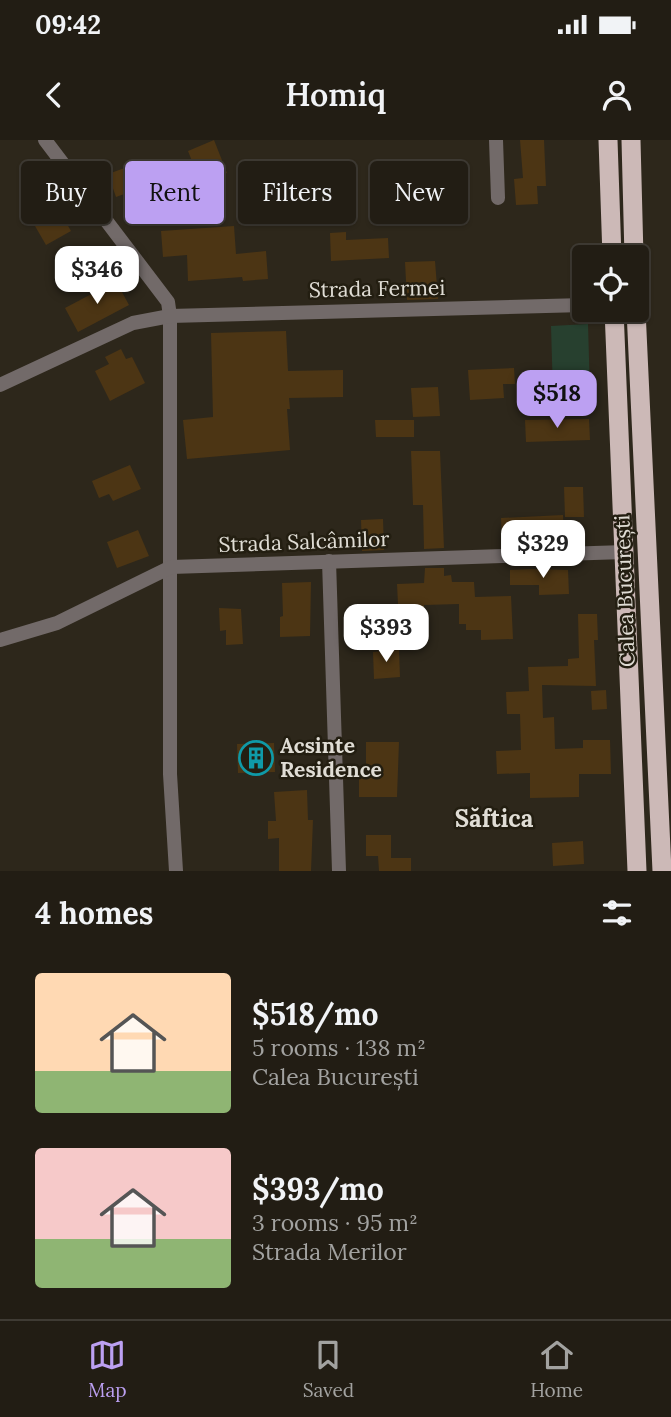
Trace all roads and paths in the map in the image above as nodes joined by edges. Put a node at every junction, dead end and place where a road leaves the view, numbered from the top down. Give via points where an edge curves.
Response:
1 (45, 140) edge
2 (496, 140) edge
3 (608, 140) edge
4 (631, 140) edge
5 (498, 198) dead end
6 (612, 245) edge
7 (634, 245) edge
8 (572, 304) edge
9 (170, 316) junction
10 (615, 322) edge
11 (637, 322) edge
12 (0, 385) edge
13 (625, 552) junction
14 (329, 562) junction
15 (171, 567) junction
16 (0, 640) edge
17 (176, 871) edge
18 (340, 871) edge
19 (637, 871) edge
20 (662, 871) edge

1 - 9 street via 167,302
2 - 5 street
3 - 6 highway
4 - 7 highway
8 - 9 street, Strada Fermei
9 - 12 street, Strada Fermei via 133,323
9 - 15 street
10 - 13 highway, Calea București
11 - 20 highway, Calea București
13 - 14 street, Strada Salcâmilor
13 - 19 highway, Calea București
14 - 15 street, Strada Salcâmilor
14 - 18 street
15 - 16 street, Strada Salcâmilor via 57,623
15 - 17 street via 170,774

